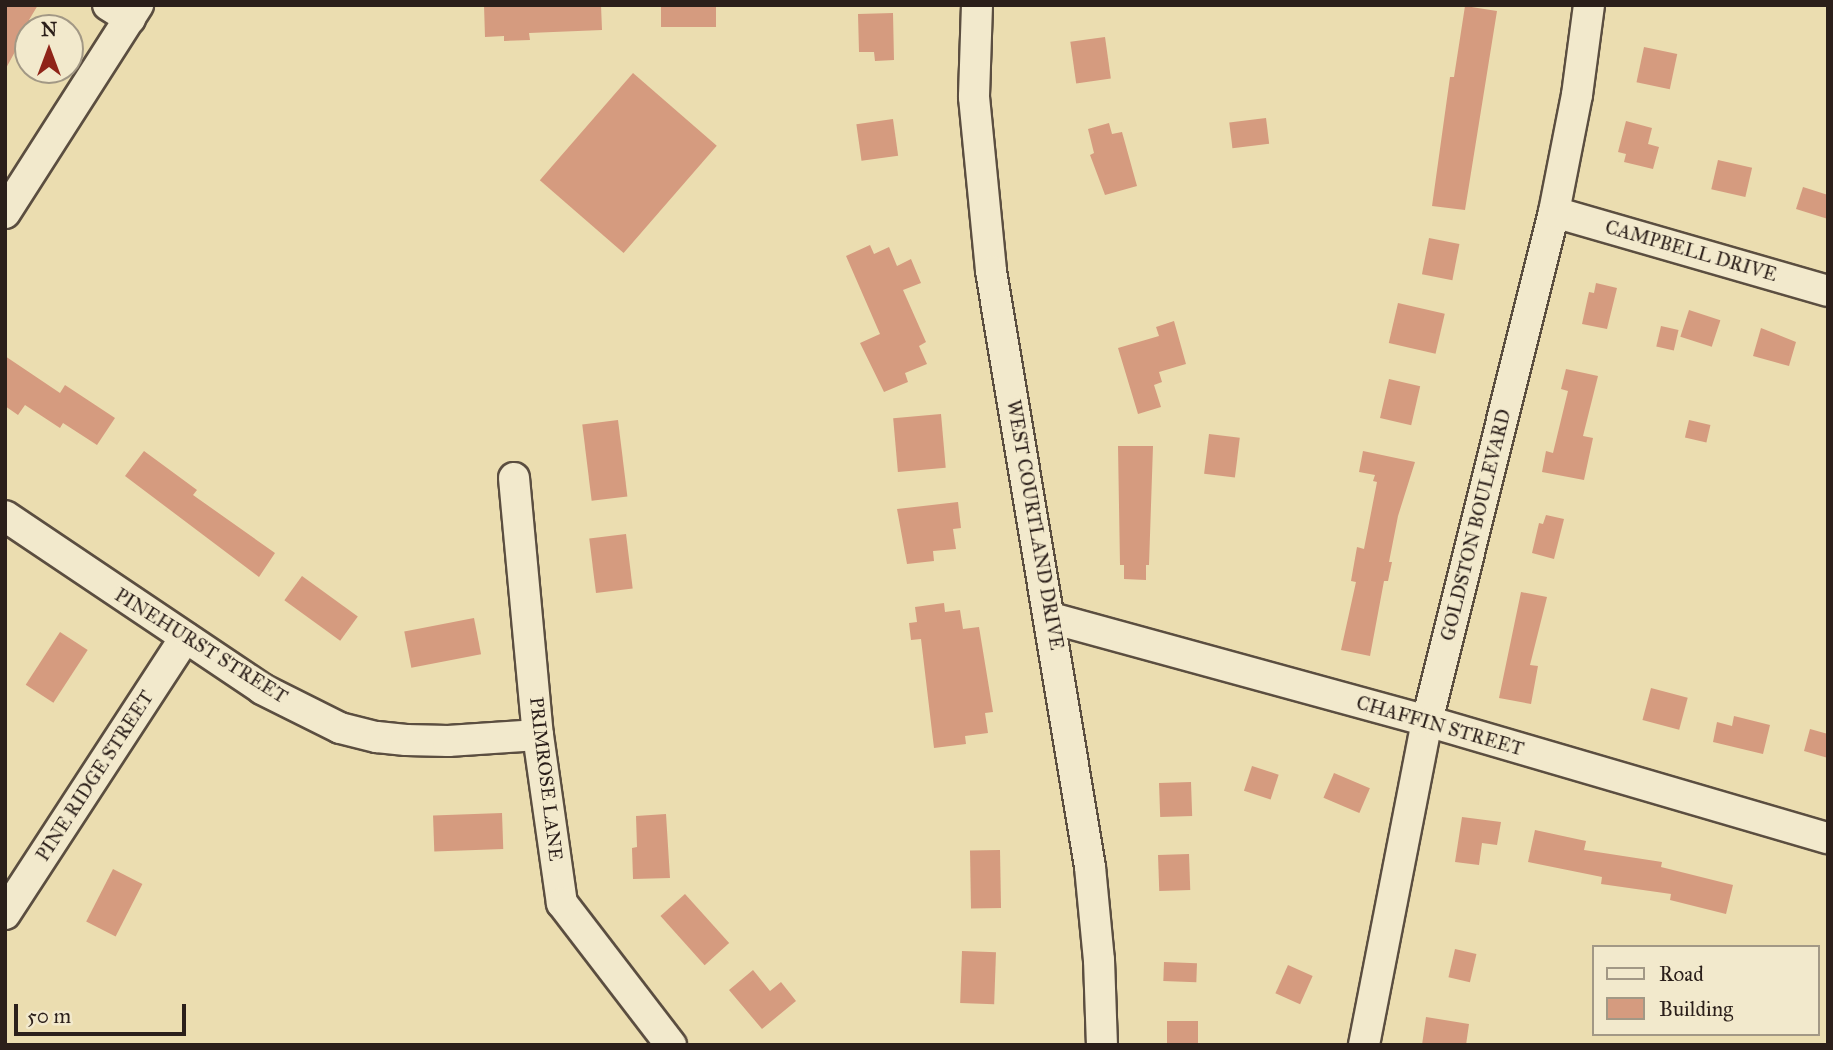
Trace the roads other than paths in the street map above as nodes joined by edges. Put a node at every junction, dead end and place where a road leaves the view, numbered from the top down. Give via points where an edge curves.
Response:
1 (977, 5) edge
2 (1589, 5) edge
3 (125, 10) edge
4 (1554, 212) junction
5 (5, 213) edge
6 (1828, 291) edge
7 (514, 478) dead end
8 (5, 516) edge
9 (1051, 618) junction
10 (185, 638) junction
11 (1426, 721) junction
12 (538, 735) junction
13 (1828, 838) edge
14 (5, 914) edge
15 (671, 1045) edge
16 (1102, 1045) edge
17 (1364, 1045) edge

1 - 9 street, WEST COURTLAND DRIVE via 974,97 991,271
2 - 4 street, GOLDSTON BOULEVARD
3 - 5 street
4 - 6 street, CAMPBELL DRIVE
4 - 11 street, GOLDSTON BOULEVARD
7 - 12 street, PRIMROSE LANE
8 - 10 street, PINEHURST STREET
9 - 11 street, CHAFFIN STREET
9 - 16 street, WEST COURTLAND DRIVE via 1090,867
10 - 12 street, PINEHURST STREET via 262,689 341,728 417,740
10 - 14 street, PINE RIDGE STREET
11 - 13 street, CHAFFIN STREET
11 - 17 street, GOLDSTON BOULEVARD
12 - 15 street, PRIMROSE LANE via 562,903

